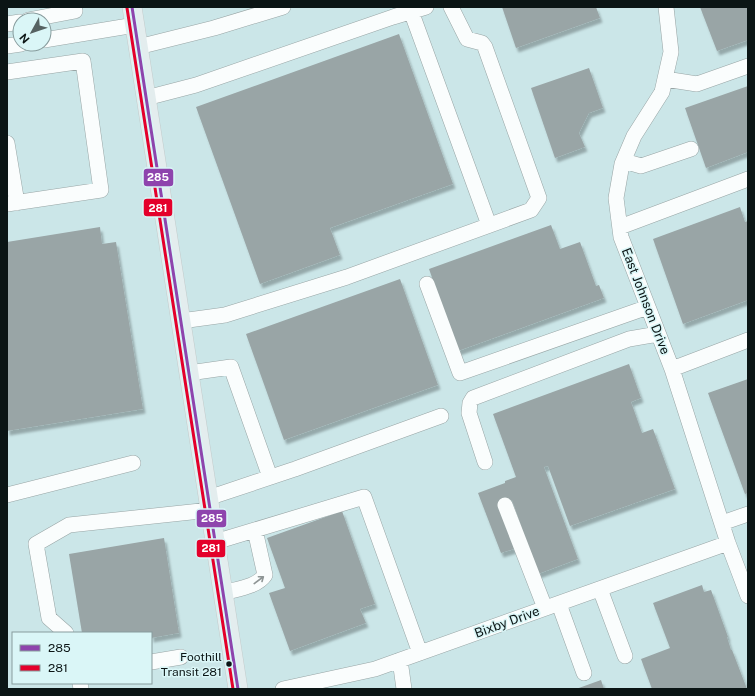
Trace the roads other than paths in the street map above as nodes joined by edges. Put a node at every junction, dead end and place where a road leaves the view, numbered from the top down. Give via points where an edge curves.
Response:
1 (74, 7) edge
2 (283, 7) edge
3 (426, 7) edge
4 (451, 7) edge
5 (666, 7) edge
6 (411, 11) junction
7 (52, 15) edge
8 (134, 16) edge
9 (52, 38) edge
10 (138, 47) junction
11 (748, 66) edge
12 (7, 72) edge
13 (665, 79) junction
14 (146, 98) junction
15 (7, 143) edge
16 (691, 148) dead end
17 (624, 161) junction
18 (748, 179) edge
19 (12, 203) edge
20 (489, 225) junction
21 (620, 227) junction
22 (427, 284) dead end
23 (648, 306) junction
24 (181, 321) junction
25 (658, 334) junction
26 (748, 340) edge
27 (672, 369) junction
28 (189, 373) junction
29 (441, 416) dead end
30 (485, 462) dead end
31 (133, 463) dead end
32 (270, 477) junction
33 (7, 495) edge
34 (209, 504) junction
35 (505, 505) dead end
36 (748, 514) edge
37 (722, 523) junction
38 (255, 530) junction
39 (215, 542) junction
40 (728, 543) junction
41 (600, 589) junction
42 (223, 593) junction
43 (748, 596) edge
44 (552, 606) junction
45 (65, 632) edge
46 (420, 653) junction
47 (625, 656) dead end
48 (181, 657) dead end
49 (400, 660) junction
50 (152, 662) edge
51 (584, 673) dead end
52 (345, 682) edge
53 (238, 689) edge
54 (282, 689) edge
55 (404, 689) edge

1 - 7 street via 74,11
2 - 10 street
3 - 6 street
4 - 20 street via 467,39 482,43 485,48 539,198 531,210
5 - 13 street, East Johnson Drive via 671,52
6 - 14 street via 196,85
6 - 20 street
8 - 9 street
8 - 10 main road
10 - 14 main road
11 - 13 street via 697,84
12 - 19 street via 83,61 101,190
13 - 17 street, East Johnson Drive via 662,92 634,136
14 - 24 main road
15 - 19 street
16 - 17 street via 641,166
17 - 21 street, East Johnson Drive via 616,198
18 - 21 street
20 - 24 street via 347,277 225,315
21 - 23 street, East Johnson Drive via 621,237
22 - 23 street via 460,373
23 - 25 street, East Johnson Drive
24 - 28 main road
25 - 27 street, East Johnson Drive
25 - 30 street via 629,339 473,398 468,413
26 - 27 street
27 - 37 street, East Johnson Drive
28 - 32 street via 231,367
28 - 34 main road
29 - 32 street
31 - 33 street
32 - 34 street
34 - 39 main road
34 - 45 street via 69,525 36,544 49,618
35 - 44 street
36 - 37 street
37 - 40 street, East Johnson Drive
38 - 39 street
42 -> 38 street via 254,584 265,575
38 - 46 street via 364,496
39 - 42 main road
40 - 41 street, Bixby Drive
40 - 43 street, East Johnson Drive
41 - 44 street, Bixby Drive
41 - 47 street
42 - 53 main road
44 - 46 street, Bixby Drive
44 - 51 street
46 - 49 street, Bixby Drive
48 - 50 street
49 - 52 street, Bixby Drive
49 - 55 street
52 - 54 street, Bixby Drive

